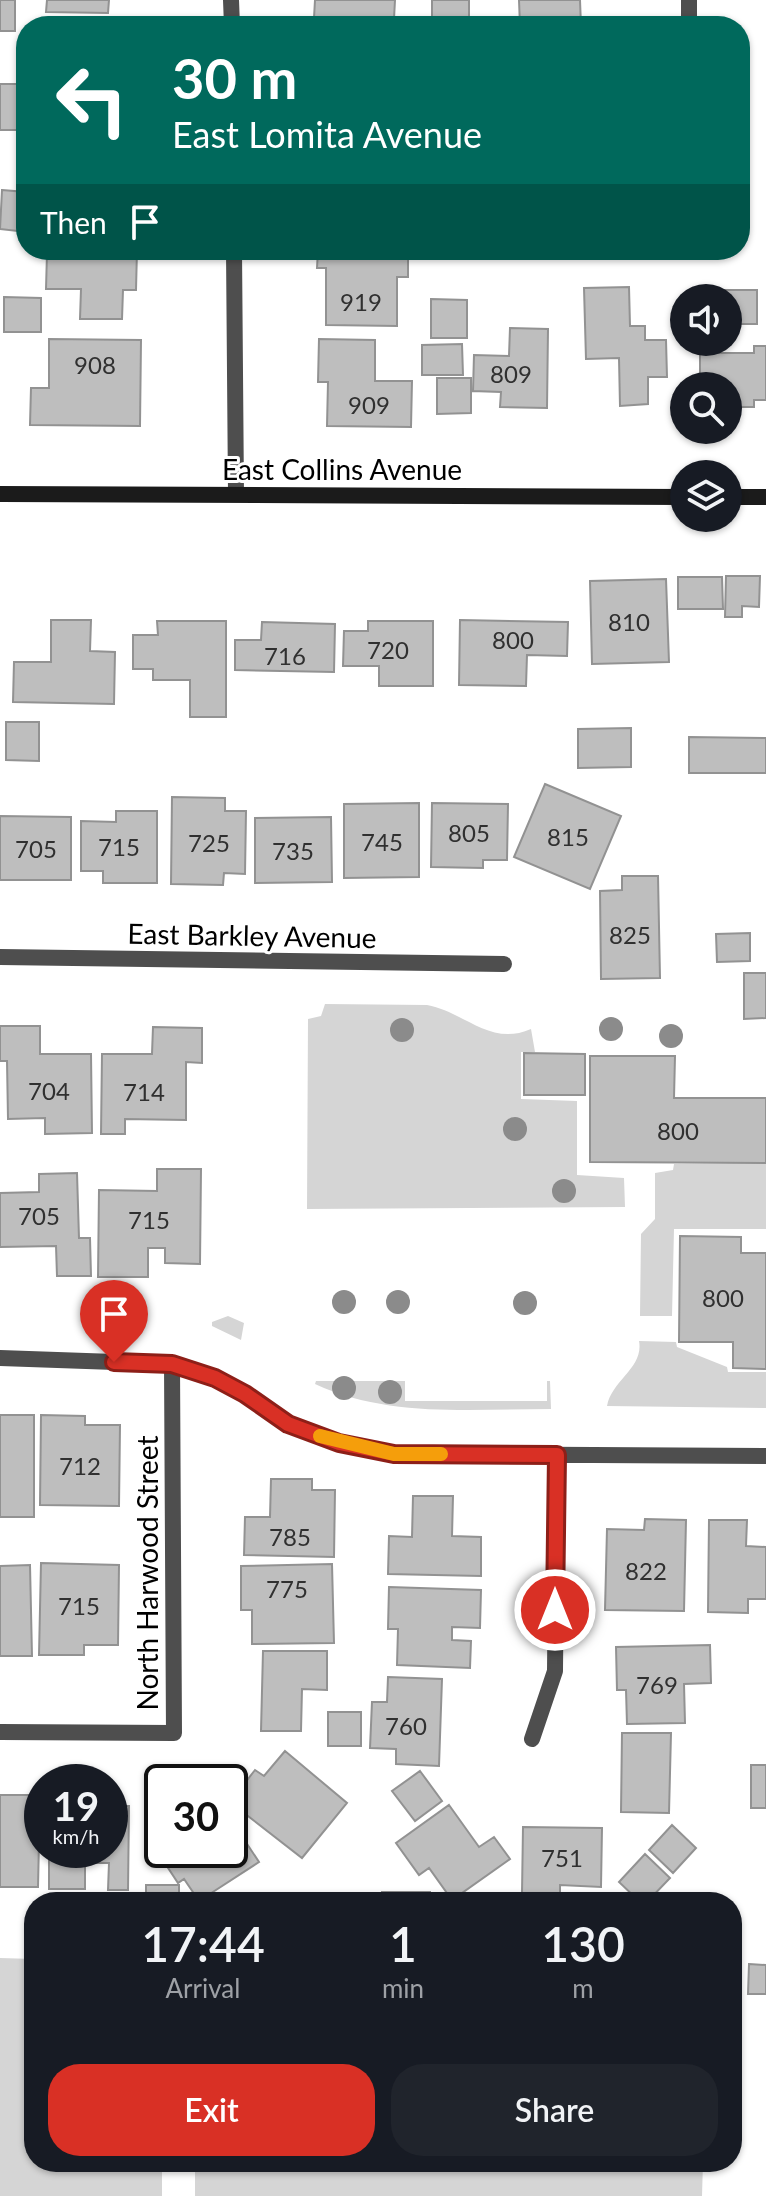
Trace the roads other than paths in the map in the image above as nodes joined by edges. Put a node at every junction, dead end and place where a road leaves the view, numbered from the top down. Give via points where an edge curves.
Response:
1 (234, 260) edge
2 (0, 494) edge
3 (236, 494) junction
4 (670, 497) edge
5 (742, 497) edge
6 (766, 497) edge
7 (0, 957) edge
8 (504, 964) dead end
9 (0, 1358) edge
10 (172, 1364) junction
11 (557, 1455) junction
12 (766, 1456) edge
13 (0, 1732) edge
14 (532, 1739) dead end

1 - 3 street
2 - 3 street, East Collins Avenue
3 - 4 street, East Collins Avenue
5 - 6 street
7 - 8 street, East Barkley Avenue
9 - 10 street
10 - 11 street via 215,1378 288,1424 339,1443 394,1454
10 - 13 street, North Harwood Street via 174,1733
11 - 12 street
11 - 14 street via 555,1671

